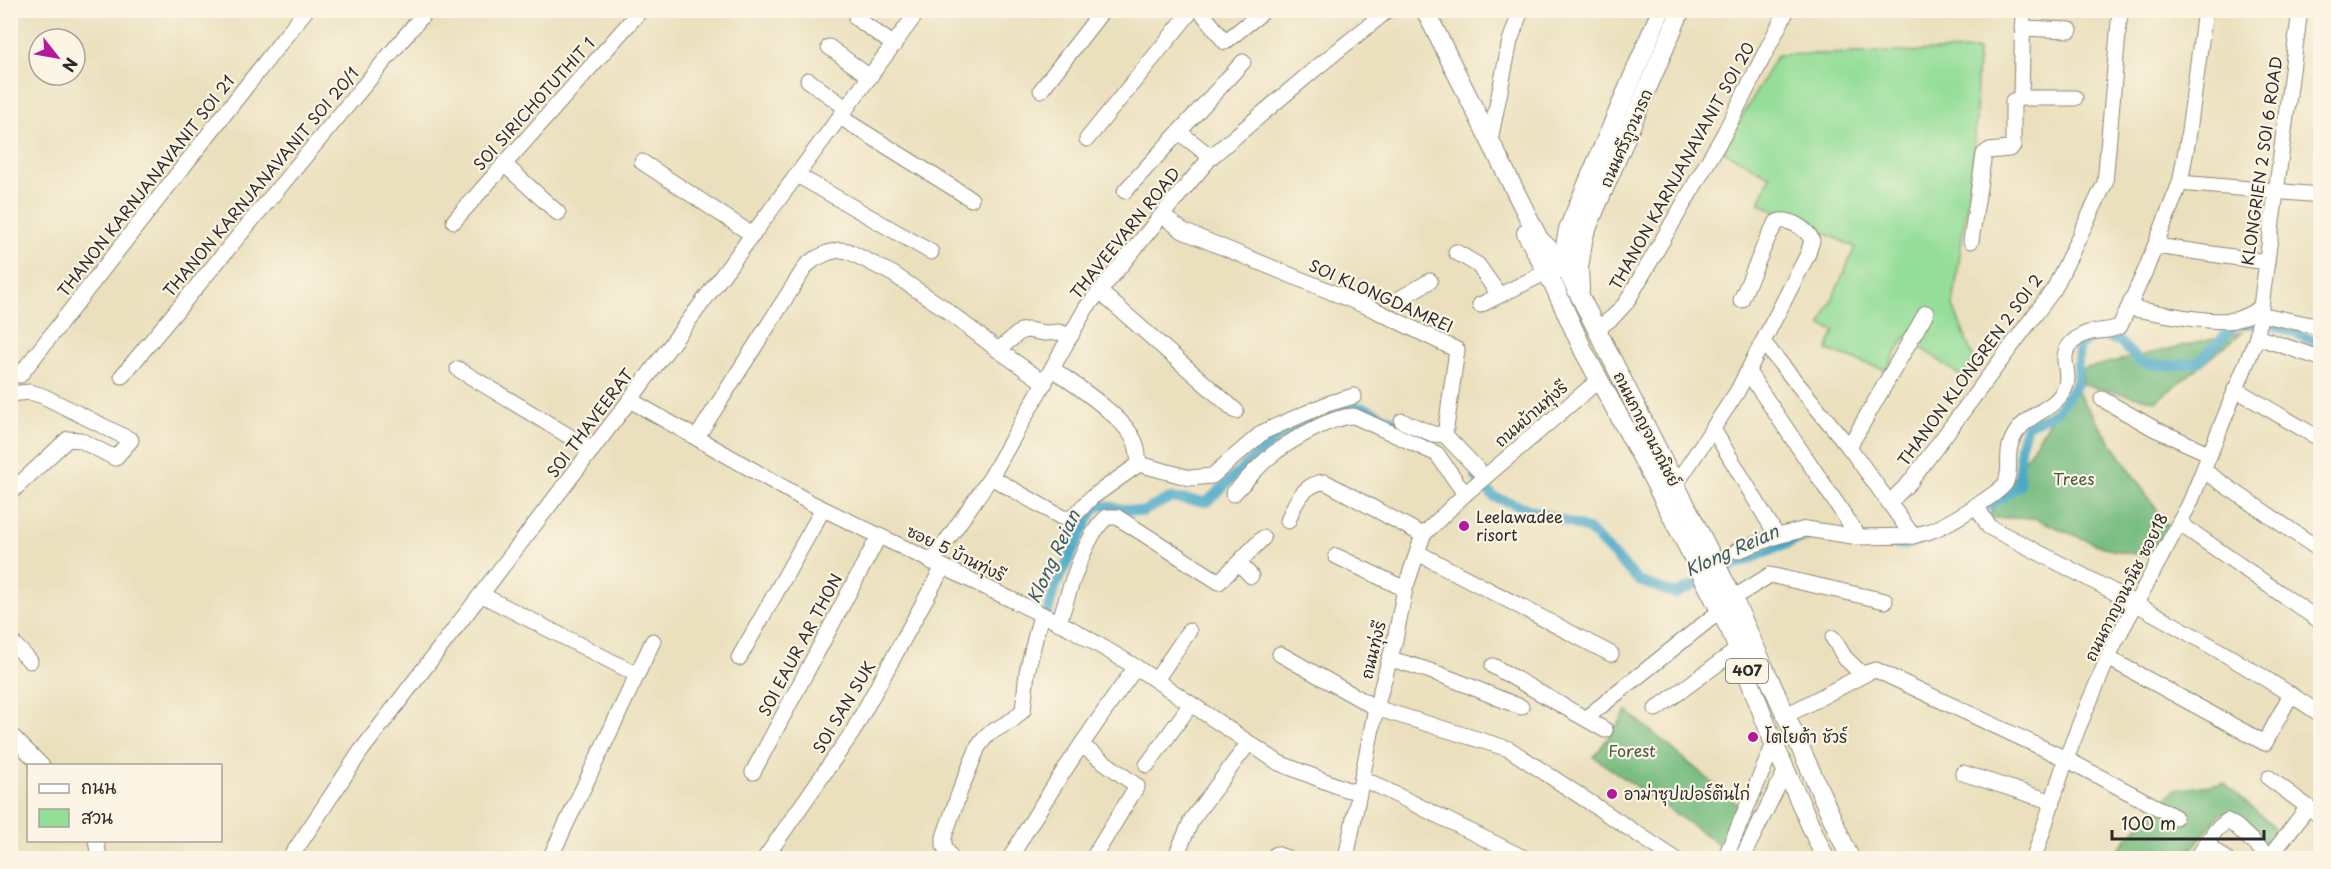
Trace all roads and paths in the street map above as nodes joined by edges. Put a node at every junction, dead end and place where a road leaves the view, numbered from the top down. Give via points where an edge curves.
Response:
1 (306, 10) edge
2 (427, 10) edge
3 (641, 10) edge
4 (1104, 10) edge
5 (1192, 10) edge
6 (1200, 10) edge
7 (1265, 10) edge
8 (1388, 10) edge
9 (1411, 10) edge
10 (1425, 10) edge
11 (1521, 10) edge
12 (1661, 10) edge
13 (1682, 10) edge
14 (2023, 10) edge
15 (2120, 10) edge
16 (2205, 10) edge
17 (2300, 10) edge
18 (916, 12) edge
19 (856, 18) dead end
20 (1782, 20) edge
21 (2022, 28) junction
22 (2070, 30) dead end
23 (894, 45) junction
24 (829, 48) dead end
25 (1243, 62) dead end
26 (870, 77) junction
27 (808, 80) dead end
28 (1041, 90) dead end
29 (2021, 98) junction
30 (2075, 98) dead end
31 (843, 113) junction
32 (1179, 132) junction
33 (1087, 139) dead end
34 (1490, 140) junction
35 (1211, 157) junction
36 (642, 162) dead end
37 (504, 164) junction
38 (797, 175) junction
39 (2180, 183) junction
40 (1125, 191) dead end
41 (2277, 192) junction
42 (2320, 195) edge
43 (971, 199) dead end
44 (558, 213) dead end
45 (1162, 215) junction
46 (454, 221) dead end
47 (1576, 231) junction
48 (753, 235) junction
49 (1535, 239) junction
50 (1971, 241) dead end
51 (2156, 246) junction
52 (931, 252) dead end
53 (1456, 252) dead end
54 (1562, 261) junction
55 (2267, 262) junction
56 (1547, 272) junction
57 (1430, 281) dead end
58 (1099, 291) junction
59 (1499, 295) junction
60 (1400, 299) dead end
61 (1581, 300) junction
62 (1741, 300) dead end
63 (1562, 304) junction
64 (1480, 305) dead end
65 (2129, 308) junction
66 (2259, 312) junction
67 (1926, 313) dead end
68 (2320, 327) edge
69 (1596, 330) junction
70 (1071, 336) junction
71 (2257, 336) junction
72 (1763, 342) junction
73 (998, 350) junction
74 (2320, 358) edge
75 (458, 369) dead end
76 (1053, 369) junction
77 (1748, 372) junction
78 (15, 373) edge
79 (122, 376) dead end
80 (1600, 379) junction
81 (1046, 383) junction
82 (2235, 388) junction
83 (10, 392) edge
84 (1354, 396) dead end
85 (2102, 399) dead end
86 (630, 400) junction
87 (1236, 411) dead end
88 (1402, 421) dead end
89 (1713, 429) junction
90 (1445, 435) junction
91 (697, 437) junction
92 (2320, 440) edge
93 (1269, 443) junction
94 (1849, 447) junction
95 (592, 450) junction
96 (2210, 454) junction
97 (1139, 464) junction
98 (2204, 471) junction
99 (991, 477) junction
100 (1676, 484) junction
101 (1474, 486) junction
102 (10, 493) edge
103 (1233, 494) dead end
104 (1890, 502) junction
105 (1977, 507) junction
106 (823, 508) junction
107 (1288, 521) dead end
108 (2179, 523) junction
109 (1423, 535) junction
110 (879, 536) junction
111 (1777, 536) junction
112 (1913, 536) junction
113 (1859, 537) junction
114 (1263, 538) dead end
115 (2320, 550) edge
116 (1737, 551) dead end
117 (1418, 553) junction
118 (1336, 556) dead end
119 (1702, 557) junction
120 (1239, 563) junction
121 (938, 564) junction
122 (1251, 576) dead end
123 (1405, 589) junction
124 (482, 595) junction
125 (1724, 600) junction
126 (1885, 601) dead end
127 (2135, 603) junction
128 (1041, 614) junction
129 (2320, 621) edge
130 (1059, 623) junction
131 (1189, 632) dead end
132 (1833, 638) dead end
133 (10, 640) edge
134 (653, 641) dead end
135 (1738, 649) junction
136 (1280, 654) dead end
137 (1611, 654) dead end
138 (739, 658) dead end
139 (2108, 658) junction
140 (1389, 659) junction
141 (30, 661) dead end
142 (1493, 666) dead end
143 (1136, 668) junction
144 (636, 674) junction
145 (1863, 675) junction
146 (1156, 680) junction
147 (2291, 694) junction
148 (1191, 704) junction
149 (1521, 707) dead end
150 (1376, 708) junction
151 (1656, 709) dead end
152 (2320, 714) edge
153 (1787, 716) junction
154 (1586, 718) junction
155 (1605, 730) dead end
156 (10, 734) edge
157 (1795, 734) junction
158 (1248, 744) junction
159 (1774, 744) junction
160 (1081, 745) junction
161 (1806, 759) junction
162 (2066, 759) junction
163 (41, 764) edge
164 (1147, 765) dead end
165 (1786, 770) junction
166 (753, 772) dead end
167 (1964, 773) dead end
168 (2269, 778) dead end
169 (1360, 785) junction
170 (2053, 802) junction
171 (2314, 812) edge
172 (2175, 817) dead end
173 (96, 842) edge
174 (2206, 844) junction
175 (1521, 857) edge
176 (99, 858) edge
177 (290, 858) edge
178 (550, 858) edge
179 (765, 858) edge
180 (951, 858) edge
181 (1010, 858) edge
182 (1093, 858) edge
183 (1174, 858) edge
184 (1346, 858) edge
185 (1674, 858) edge
186 (1725, 858) edge
187 (1742, 858) edge
188 (1825, 858) edge
189 (1850, 858) edge
190 (2034, 858) edge
191 (2197, 858) edge
192 (2225, 858) edge
193 (2270, 858) edge

1 - 78 street, THANON KARNJANAVANIT SOI 21
2 - 79 street, THANON KARNJANAVANIT SOI 20/1
3 - 37 street, SOI SIRICHOTUTHIT 1
4 - 28 street
5 - 33 street
6 - 7 street via 1225,42
8 - 35 street, THAVEEVARN ROAD
9 - 49 main road, ถนนกาญจนวณิชย์
10 - 34 main road, ถนนกาญจนวณิชย์
11 - 34 street via 1510,41
12 - 47 main road, ถนนศรีภูวนารถ
13 - 47 main road, ถนนศรีภูวนารถ
14 - 21 street
15 - 104 street, THANON KLONGREN 2 SOI 2 via 2105,183 2054,289 1910,482
16 - 39 street
17 - 41 street, KLONGRIEN 2 SOI 6 ROAD
18 - 23 street, SOI THAVEERAT
19 - 23 street
20 - 69 street, THANON KARNJANAVANIT SOI 20 via 1724,134 1626,303
21 - 22 street
21 - 29 street
23 - 26 street, SOI THAVEERAT
24 - 26 street
25 - 32 street
26 - 31 street, SOI THAVEERAT
27 - 31 street
29 - 30 street
29 - 50 street via 2013,101 2013,147 1984,155
31 - 38 street, SOI THAVEERAT
31 - 43 street
32 - 35 street
32 - 40 street
34 - 49 main road, ถนนกาญจนวณิชย์
35 - 45 street, THAVEEVARN ROAD
36 - 48 street
37 - 44 street
37 - 46 street, SOI SIRICHOTUTHIT 1
38 - 48 street, SOI THAVEERAT
38 - 52 street
39 - 41 street
39 - 51 street
41 - 42 street
41 - 55 street, KLONGRIEN 2 SOI 6 ROAD
45 - 58 street, THAVEEVARN ROAD
45 - 90 street, SOI KLONGDAMREI via 1183,231 1373,309 1457,350
47 - 49 main road via 1558,238
47 - 54 main road, ถนนศรีภูวนารถ
47 - 61 main road
48 - 86 street, SOI THAVEERAT
49 - 54 main road
49 - 56 main road, ถนนกาญจนวณิชย์
51 - 55 street
51 - 65 street
53 - 59 street via 1478,265
54 - 56 street
54 - 61 main road, ถนนกาญจนวณิชย์
54 - 63 main road, ถนนศรีภูวนารถ
55 - 66 street, KLONGRIEN 2 SOI 6 ROAD
56 - 59 street
56 - 63 main road, ถนนกาญจนวณิชย์
57 - 60 street
58 - 70 street, THAVEEVARN ROAD
58 - 87 street
59 - 64 street
61 - 69 main road, ถนนกาญจนวณิชย์
62 - 72 street via 1775,224 1783,220 1808,232 1810,247
63 - 80 main road, ถนนกาญจนวณิชย์
65 - 66 street via 2232,320
65 - 105 street via 2118,327 2088,332 2069,346 2064,357 2066,383 2061,394 2018,430 2009,448 2006,483
66 - 68 street
66 - 71 street, KLONGRIEN 2 SOI 6 ROAD
67 - 94 street
69 - 100 main road, ถนนกาญจนวณิชย์
70 - 73 street via 1021,331
70 - 76 street, THAVEEVARN ROAD
71 - 74 street
71 - 82 street, ถนนกาญจนวนิช ซอย18
72 - 77 street
72 - 94 street
73 - 81 street
73 - 91 street via 893,274 848,251 827,253 806,266
75 - 95 street
76 - 81 street, THAVEEVARN ROAD
76 - 97 street via 1127,429 1134,440
77 - 89 street
77 - 113 street
78 - 83 street, THANON KARNJANAVANIT SOI 21
80 - 101 street, ถนนบ้านทุ่งรี
80 - 119 main road, ถนนกาญจนวณิชย์
81 - 99 street, THAVEEVARN ROAD
82 - 92 street
82 - 96 street, ถนนกาญจนวนิช ซอย18
83 - 102 street via 30,392 49,398 130,440 115,458 80,440 68,439
84 - 93 street via 1327,404
85 - 96 street
86 - 91 street, ซอย 5 บ้านทุ่งรี
86 - 95 street, SOI THAVEERAT
88 - 90 street
89 - 100 street
89 - 111 street
90 - 101 street
91 - 106 street, ซอย 5 บ้านทุ่งรี
93 - 97 street via 1212,476 1190,477
93 - 101 street via 1310,432 1341,417 1358,417 1437,454
93 - 103 street
94 - 104 street
95 - 124 street, SOI THAVEERAT
96 - 98 street, ถนนกาญจนวนิช ซอย18
97 - 99 street via 1095,494 1071,519
98 - 108 street, ถนนกาญจนวนิช ซอย18
98 - 115 street
99 - 121 street, THAVEEVARN ROAD
100 - 119 main road, ถนนกาญจนวณิชย์
101 - 109 street
104 - 112 street
105 - 112 street
105 - 127 street via 1989,526
106 - 110 street, ซอย 5 บ้านทุ่งรี
106 - 138 street
107 - 109 street via 1297,498 1316,483 1325,482
108 - 127 street, ถนนกาญจนวนิช ซอย18
108 - 129 street
109 - 117 street, ถนนทุ่งรี
110 - 121 street, ซอย 5 บ้านทุ่งรี
110 - 166 street, SOI EAUR AR THON
111 - 113 street via 1810,529
111 - 116 street
112 - 113 street
114 - 120 street
117 - 123 street, ถนนทุ่งรี
117 - 137 street
118 - 123 street
119 - 125 main road, ถนนกาญจนวณิชย์
120 - 122 street
120 - 130 street via 1219,582 1117,517 1107,517 1076,569
121 - 128 street, ซอย 5 บ้านทุ่งรี
121 - 179 street, SOI SAN SUK via 852,733
123 - 140 street, ถนนทุ่งรี
124 - 144 street
124 - 177 street, SOI THAVEERAT via 362,751
125 - 126 street via 1770,575
125 - 135 main road, ถนนกาญจนวณิชย์ / 407
125 - 153 main road, ถนนกาญจนวณิชย์ / 407
125 - 154 street
127 - 139 street, ถนนกาญจนวนิช ซอย18
127 - 147 street
128 - 130 street, ซอย 5 บ้านทุ่งรี
128 - 180 street via 1027,672 1023,710 983,740 973,758 944,837
130 - 143 street, ซอย 5 บ้านทุ่งรี
131 - 146 street
132 - 145 street via 1845,658
133 - 141 street
134 - 144 street
135 - 151 street
135 - 159 main road, ถนนกาญจนวณิชย์ / 407
136 - 150 street
139 - 147 street via 2265,743
139 - 162 street, ถนนกาญจนวนิช ซอย18
140 - 149 street via 1465,683
140 - 150 street, ถนนทุ่งรี
142 - 154 street
143 - 146 street, ซอย 5 บ้านทุ่งรี
143 - 160 street
144 - 178 street
145 - 153 street
145 - 162 street via 1879,671
146 - 148 street, ซอย 5 บ้านทุ่งรี
147 - 152 street
148 - 158 street, ซอย 5 บ้านทุ่งรี
148 - 164 street
150 - 169 street, ถนนทุ่งรี
150 - 185 street via 1509,749
153 - 157 main road, ถนนกาญจนวณิชย์ / 407
154 - 155 street
156 - 163 street
157 - 159 main road
157 - 161 main road, ถนนกาญจนวณิชย์ / 407
158 - 169 street, ซอย 5 บ้านทุ่งรี via 1280,763 1345,789
158 - 183 street via 1192,819
159 - 165 main road, ถนนกาญจนวณิชย์ / 407
159 - 186 street
160 - 181 street
160 - 182 street via 1137,786
161 - 165 main road
161 - 189 main road, ถนนกาญจนวณิชย์
162 - 170 street, ถนนกาญจนวนิช ซอย18
162 - 172 street
165 - 187 street
165 - 188 main road, ถนนกาญจนวณิชย์
167 - 170 street
168 - 171 street
169 - 175 street, ซอย 5 บ้านทุ่งรี
169 - 184 street, ถนนทุ่งรี
170 - 190 street, ถนนกาญจนวนิช ซอย18
171 - 193 street
173 - 176 street
174 - 191 street
174 - 192 street
174 - 193 street via 2228,822

